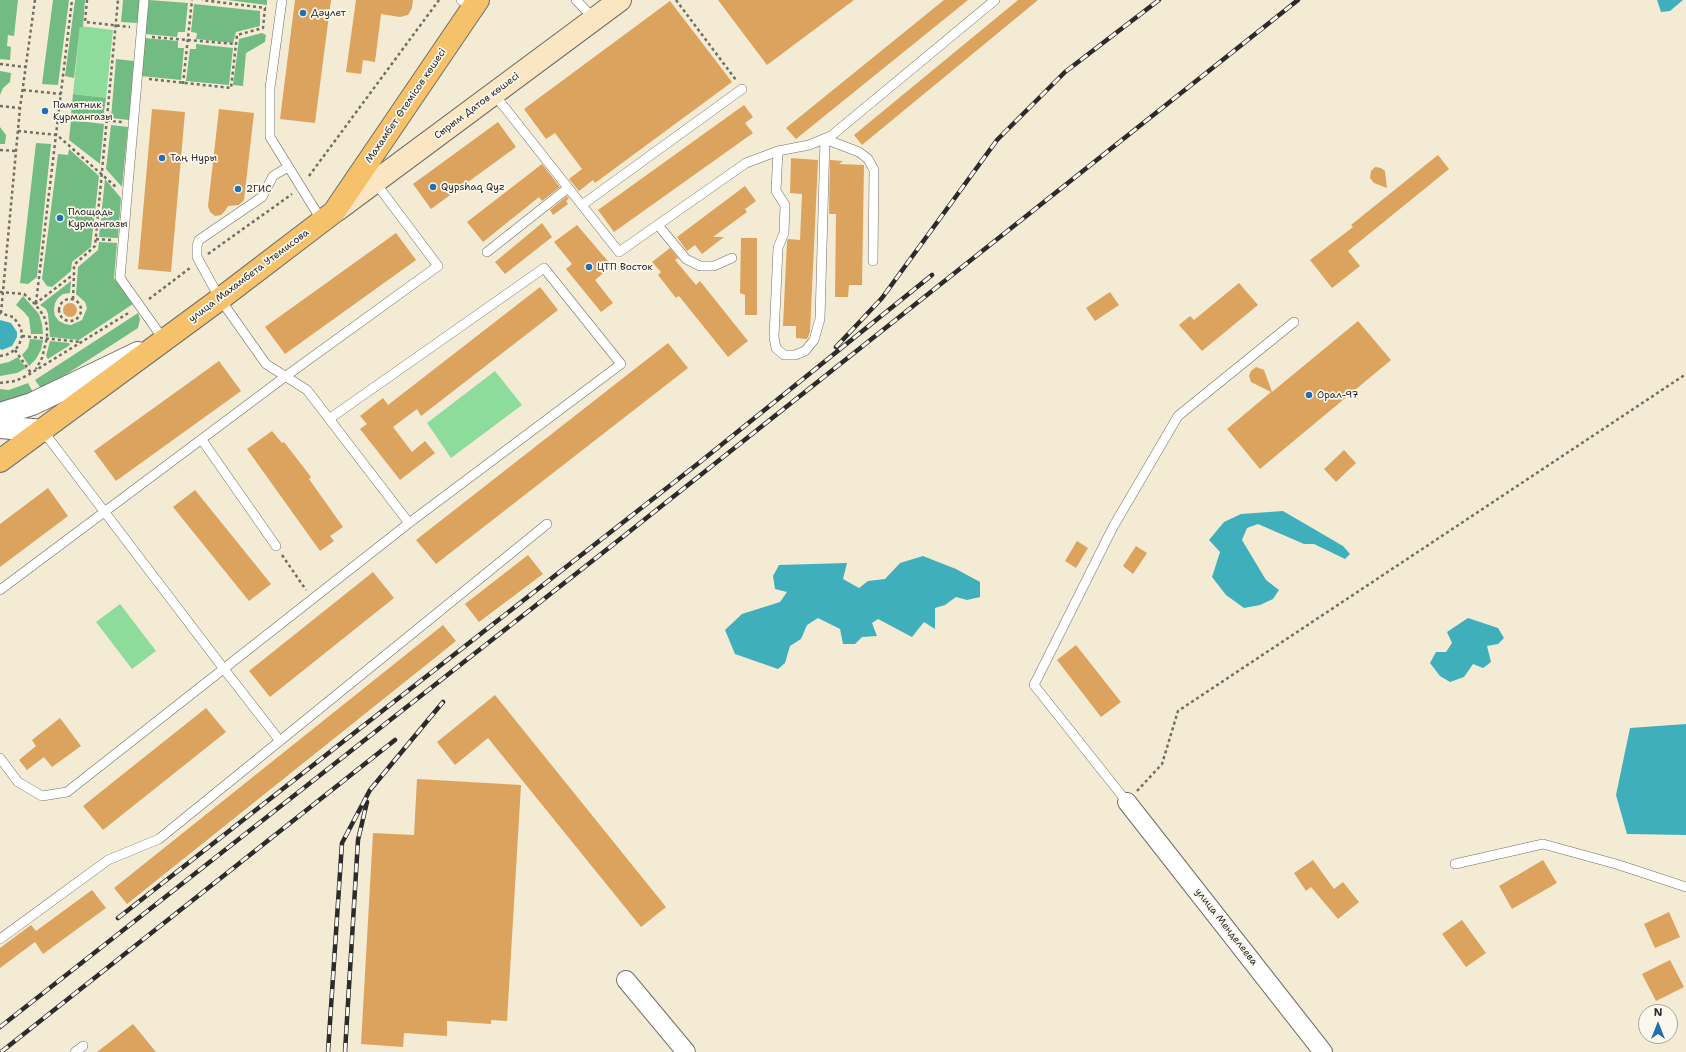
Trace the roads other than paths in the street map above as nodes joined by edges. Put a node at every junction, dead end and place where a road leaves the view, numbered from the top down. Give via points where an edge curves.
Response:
1 (144, 0) edge
2 (282, 0) edge
3 (576, 0) edge
4 (620, 0) edge
5 (995, 0) edge
6 (471, 3) edge
7 (594, 19) junction
8 (742, 89) road end
9 (494, 94) junction
10 (825, 139) junction
11 (778, 151) junction
12 (288, 167) junction
13 (375, 182) junction
14 (568, 188) junction
15 (582, 205) junction
16 (328, 216) junction
17 (658, 225) junction
18 (486, 252) dead end
19 (732, 258) dead end
20 (873, 261) dead end
21 (220, 299) junction
22 (1294, 322) dead end
23 (164, 341) junction
24 (286, 376) junction
25 (0, 414) edge
26 (329, 419) junction
27 (0, 427) edge
28 (43, 431) junction
29 (202, 440) junction
30 (0, 461) edge
31 (104, 513) junction
32 (409, 523) junction
33 (547, 524) dead end
34 (276, 546) road end
35 (0, 590) edge
36 (224, 669) junction
37 (280, 741) junction
38 (0, 758) edge
39 (1127, 802) joint
40 (1455, 864) dead end
41 (1686, 887) edge
42 (0, 939) edge
43 (626, 980) dead end
44 (83, 1046) dead end
45 (75, 1052) edge
46 (686, 1052) edge
47 (1323, 1052) edge

1 - 23 lane via 120,278
2 - 12 lane via 270,88 270,137
3 - 7 lane
4 - 7 main road, Сырым Датов көшесі
5 - 10 lane
6 - 16 main road, Махамбет Өтемісов көшесі
7 - 9 main road, Сырым Датов көшесі
8 - 15 lane
9 - 13 main road, Сырым Датов көшесі
9 - 14 lane
10 - 11 lane
10 - 11 lane via 820,319 814,340 805,351 795,355 784,355 776,348 774,337 778,248 784,233 785,205 776,191
10 - 20 lane via 858,152 868,159 874,170
11 - 17 lane via 746,163
12 - 16 lane
12 - 21 lane via 273,176 262,197 199,240 197,257
13 - 16 main road, Сырым Датов көшесі
13 - 24 lane via 438,266
14 - 15 lane
14 - 18 lane
15 - 17 lane via 619,252
16 - 21 main road, улица Махамбета Утемисова
17 - 19 lane via 686,259 700,266 714,266
21 - 23 main road, улица Махамбета Утемисова
21 - 24 lane via 266,364
22 - 39 lane via 1178,416 1112,527 1034,685
23 - 25 street, улица Махамбета Утемисова via 32,404
23 - 28 main road, улица Махамбета Утемисова
24 - 26 lane via 307,390
24 - 29 lane
26 - 32 lane
26 - 32 lane via 544,268 621,364
27 - 28 street
28 - 30 main road, улица Махамбета Утемисова
28 - 31 lane
29 - 31 lane
29 - 34 lane
31 - 35 lane
31 - 36 lane
32 - 36 lane
33 - 37 lane
36 - 37 lane
36 - 38 lane via 67,792 42,796 18,782
37 - 42 lane via 158,839 108,860
39 - 47 street, улица Менделеева
40 - 41 lane via 1543,844
43 - 46 street
44 - 45 lane

